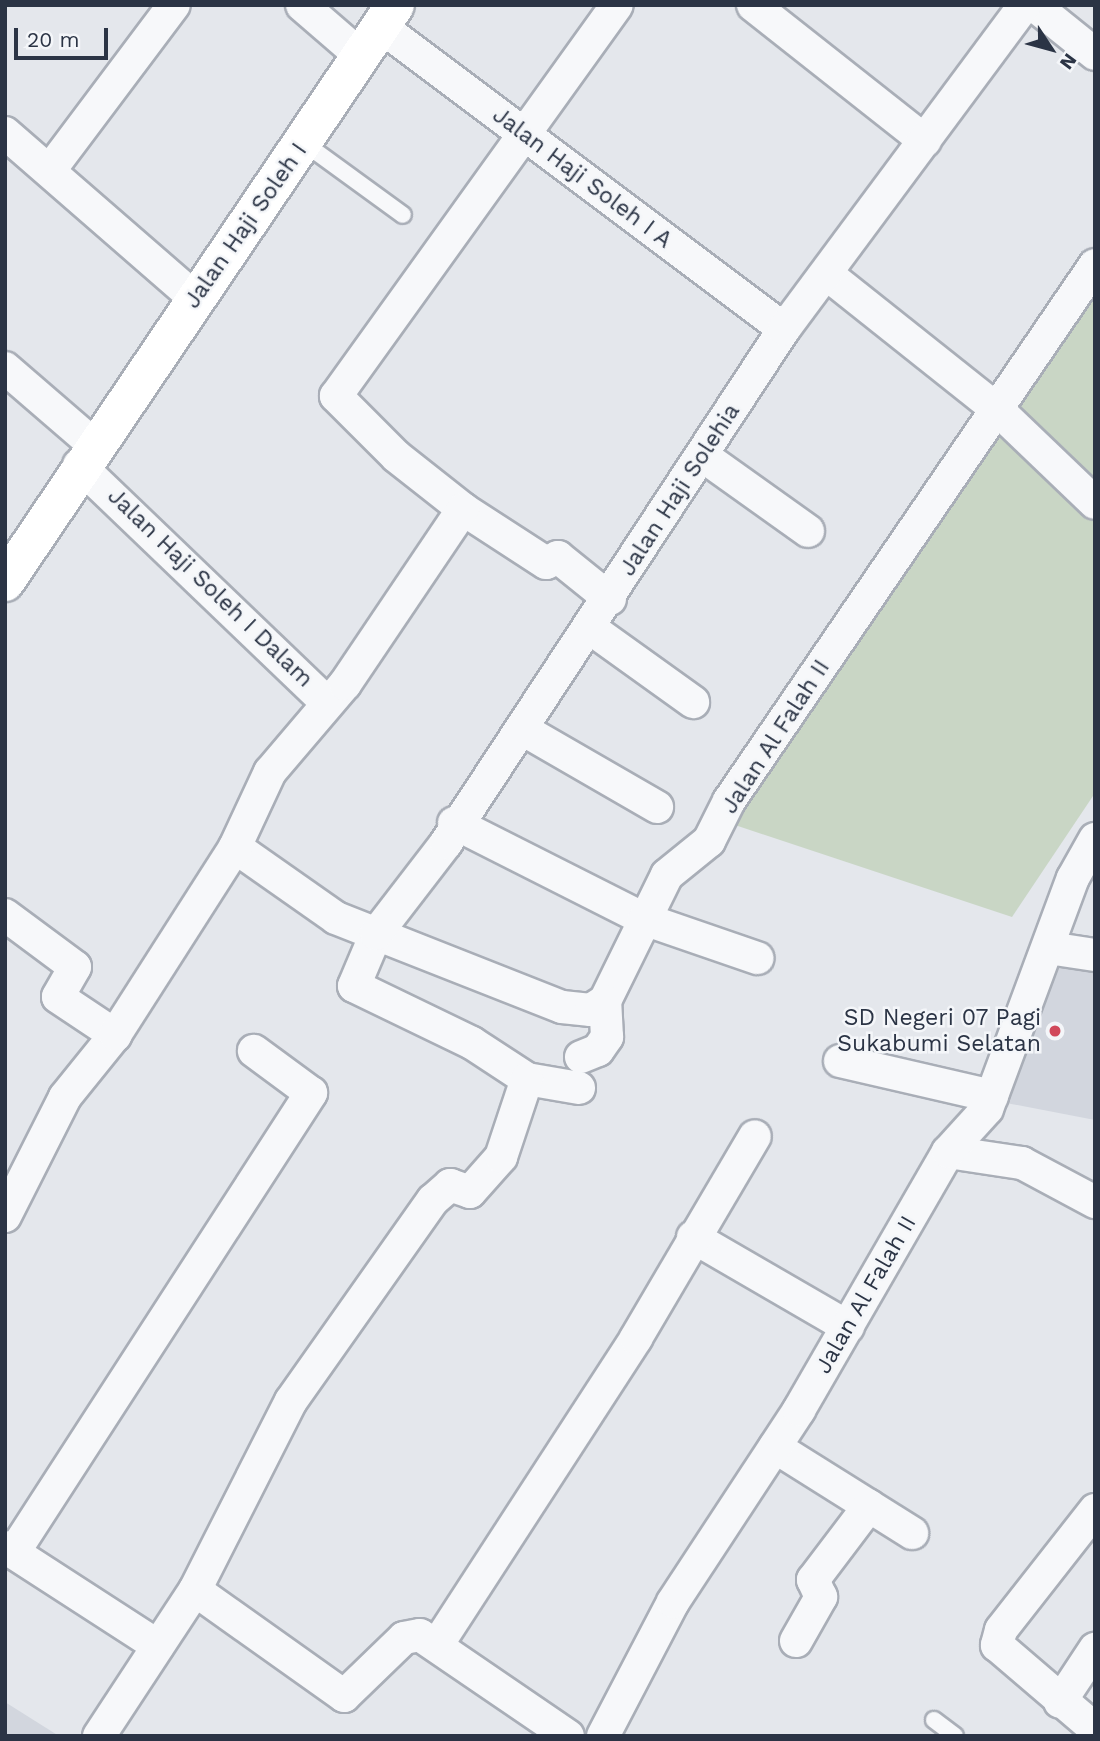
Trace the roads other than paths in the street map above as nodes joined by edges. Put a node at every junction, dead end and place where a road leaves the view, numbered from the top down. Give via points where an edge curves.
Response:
1 (174, 5) edge
2 (302, 5) edge
3 (617, 5) edge
4 (753, 5) edge
5 (1025, 5) edge
6 (1034, 5) edge
7 (794, 15) edge
8 (378, 29) edge
9 (1095, 54) edge
10 (5, 133) edge
11 (523, 134) junction
12 (925, 141) junction
13 (304, 143) junction
14 (50, 170) junction
15 (403, 215) dead end
16 (1095, 265) edge
17 (828, 275) junction
18 (195, 298) junction
19 (784, 329) junction
20 (5, 368) edge
21 (998, 410) junction
22 (86, 454) junction
23 (703, 456) junction
24 (1095, 503) edge
25 (463, 509) junction
26 (808, 531) dead end
27 (5, 582) edge
28 (610, 600) junction
29 (590, 628) junction
30 (326, 702) junction
31 (693, 702) dead end
32 (522, 729) junction
33 (657, 807) dead end
34 (454, 823) junction
35 (1095, 839) edge
36 (235, 847) junction
37 (5, 915) edge
38 (644, 919) junction
39 (376, 934) junction
40 (1054, 935) junction
41 (1095, 955) edge
42 (757, 958) dead end
43 (605, 1001) junction
44 (115, 1035) junction
45 (254, 1051) dead end
46 (581, 1057) dead end
47 (840, 1061) dead end
48 (527, 1079) junction
49 (579, 1088) dead end
50 (992, 1096) junction
51 (755, 1136) dead end
52 (948, 1152) junction
53 (1095, 1202) edge
54 (5, 1216) edge
55 (693, 1237) junction
56 (848, 1327) junction
57 (775, 1447) junction
58 (869, 1506) junction
59 (1095, 1510) edge
60 (912, 1533) dead end
61 (10, 1549) edge
62 (195, 1590) junction
63 (796, 1641) dead end
64 (437, 1645) junction
65 (158, 1646) junction
66 (1095, 1649) edge
67 (1060, 1702) junction
68 (934, 1720) dead end
69 (1095, 1729) edge
70 (101, 1735) edge
71 (568, 1736) edge
72 (603, 1736) edge
73 (955, 1736) edge

1 - 14 street
2 - 8 street, Jalan Haji Soleh I A
3 - 11 street
4 - 7 street via 766,19
5 - 12 street, Jalan Haji Solehia
6 - 9 street
7 - 12 street
8 - 11 street, Jalan Haji Soleh I A
8 - 13 street, Jalan Haji Soleh I
10 - 14 street
11 - 19 street, Jalan Haji Soleh I A
11 - 25 street via 336,396 396,456
12 - 17 street, Jalan Haji Solehia
13 - 15 lane
13 - 18 street, Jalan Haji Soleh I
14 - 18 street
16 - 21 street, Jalan Al Falah II
17 - 19 street, Jalan Haji Solehia
17 - 21 street
18 - 22 street, Jalan Haji Soleh I
19 - 23 street, Jalan Haji Solehia
20 - 22 street
21 - 24 street
21 - 38 street, Jalan Al Falah II via 730,801 709,841 667,875
22 - 27 street, Jalan Haji Soleh I
22 - 30 street, Jalan Haji Soleh I Dalam
23 - 26 street
23 - 28 street, Jalan Haji Solehia
25 - 28 street via 546,563 558,557
25 - 30 street via 345,684
28 - 29 street, Jalan Haji Solehia
29 - 31 street
29 - 32 street, Jalan Haji Solehia
30 - 36 street, Jalan Haji Soleh I Dalam via 270,772
32 - 33 street
32 - 34 street, Jalan Haji Solehia
34 - 38 street
34 - 39 street, Jalan Haji Solehia via 446,843
35 - 40 street, Jalan Al Falah II via 1073,878
36 - 39 street via 336,918
36 - 44 street, Jalan Haji Soleh I Dalam
37 - 44 street via 75,967 58,997
38 - 42 street
38 - 43 street, Jalan Al Falah II via 637,946
39 - 43 street via 562,1007 591,1010
39 - 48 street, Jalan Haji Solehia via 354,986 472,1043
40 - 41 street
40 - 50 street, Jalan Al Falah II
43 - 46 street via 607,1037 598,1050
44 - 54 street, Jalan Haji Soleh I Dalam via 65,1097
45 - 61 street via 310,1093
47 - 50 street
48 - 49 street
48 - 62 street via 501,1157 470,1192 450,1185 433,1200 291,1401
50 - 52 street, Jalan Al Falah II
51 - 55 street
52 - 53 street via 1022,1163
52 - 56 street, Jalan Al Falah II
55 - 56 street
55 - 64 street via 636,1338
56 - 57 street, Jalan Al Falah II
57 - 58 street
57 - 72 street, Jalan Al Falah II via 673,1602
58 - 60 street
58 - 63 street via 813,1580 821,1598
59 - 67 street via 1001,1630 996,1645
61 - 65 street
62 - 64 street via 344,1696 407,1636 420,1634
62 - 65 street
64 - 71 street
65 - 70 street
66 - 67 street
67 - 69 street
68 - 73 lane

